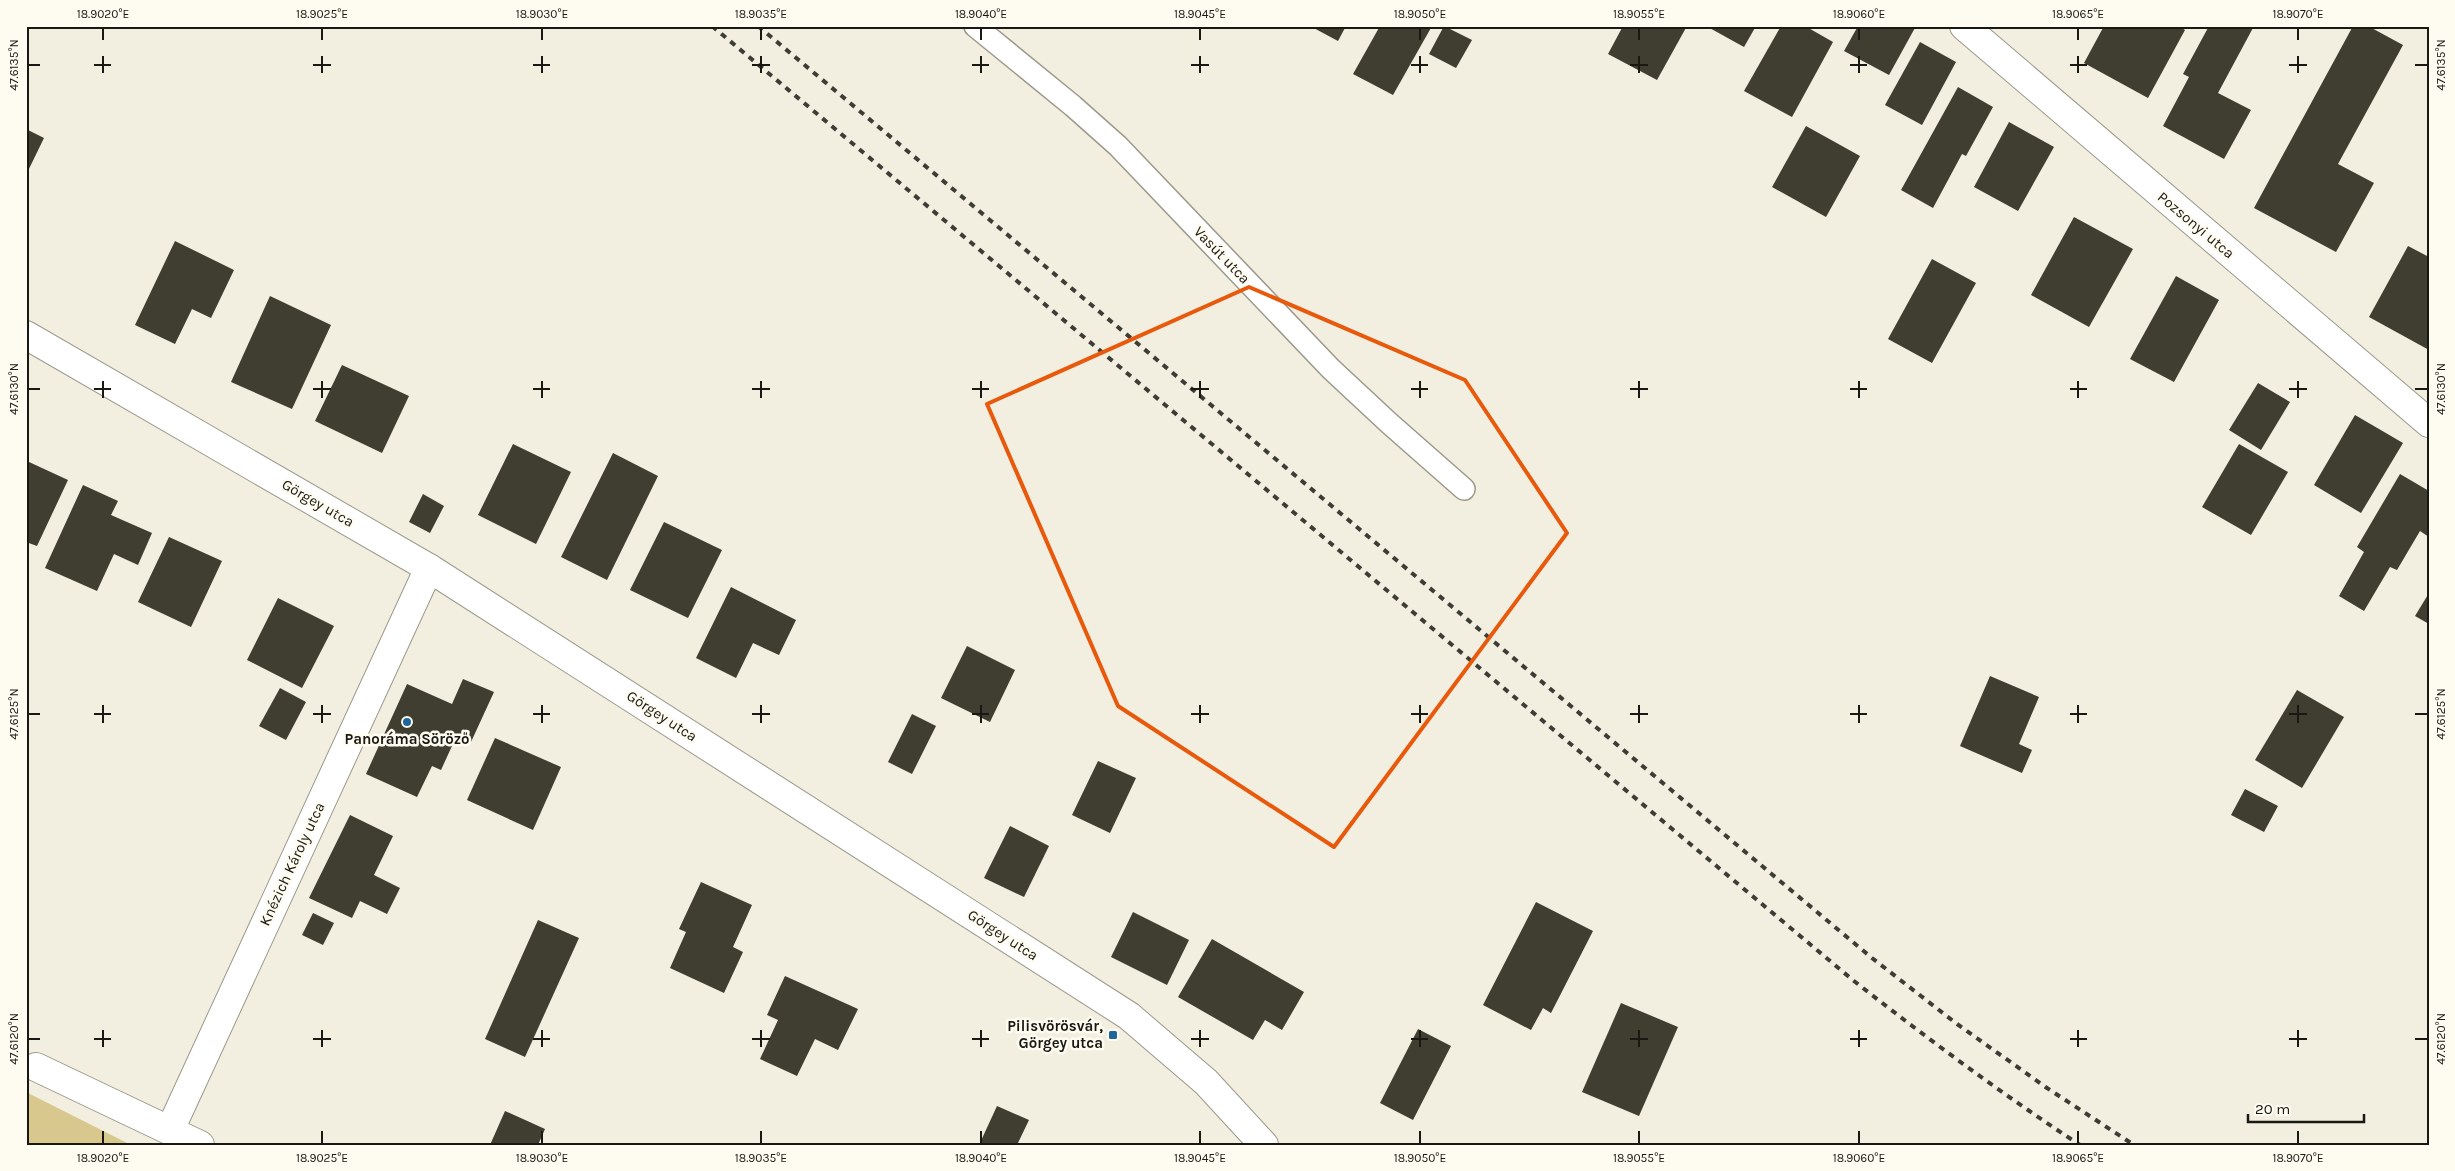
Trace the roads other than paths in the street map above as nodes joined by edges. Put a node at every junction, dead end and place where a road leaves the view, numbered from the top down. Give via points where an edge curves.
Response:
1 (975, 26) edge
2 (1964, 26) edge
3 (26, 335) edge
4 (2429, 423) edge
5 (1464, 489) dead end
6 (429, 568) junction
7 (36, 1067) dead end
8 (170, 1130) junction
9 (200, 1145) edge
10 (1264, 1145) edge

1 - 5 lane, Vasút utca via 1118,146 1331,368
2 - 4 street, Pozsonyi utca
3 - 6 street, Görgey utca
6 - 8 street, Knézich Károly utca
6 - 10 street, Görgey utca via 1129,1016 1206,1082
7 - 8 street
8 - 9 street

